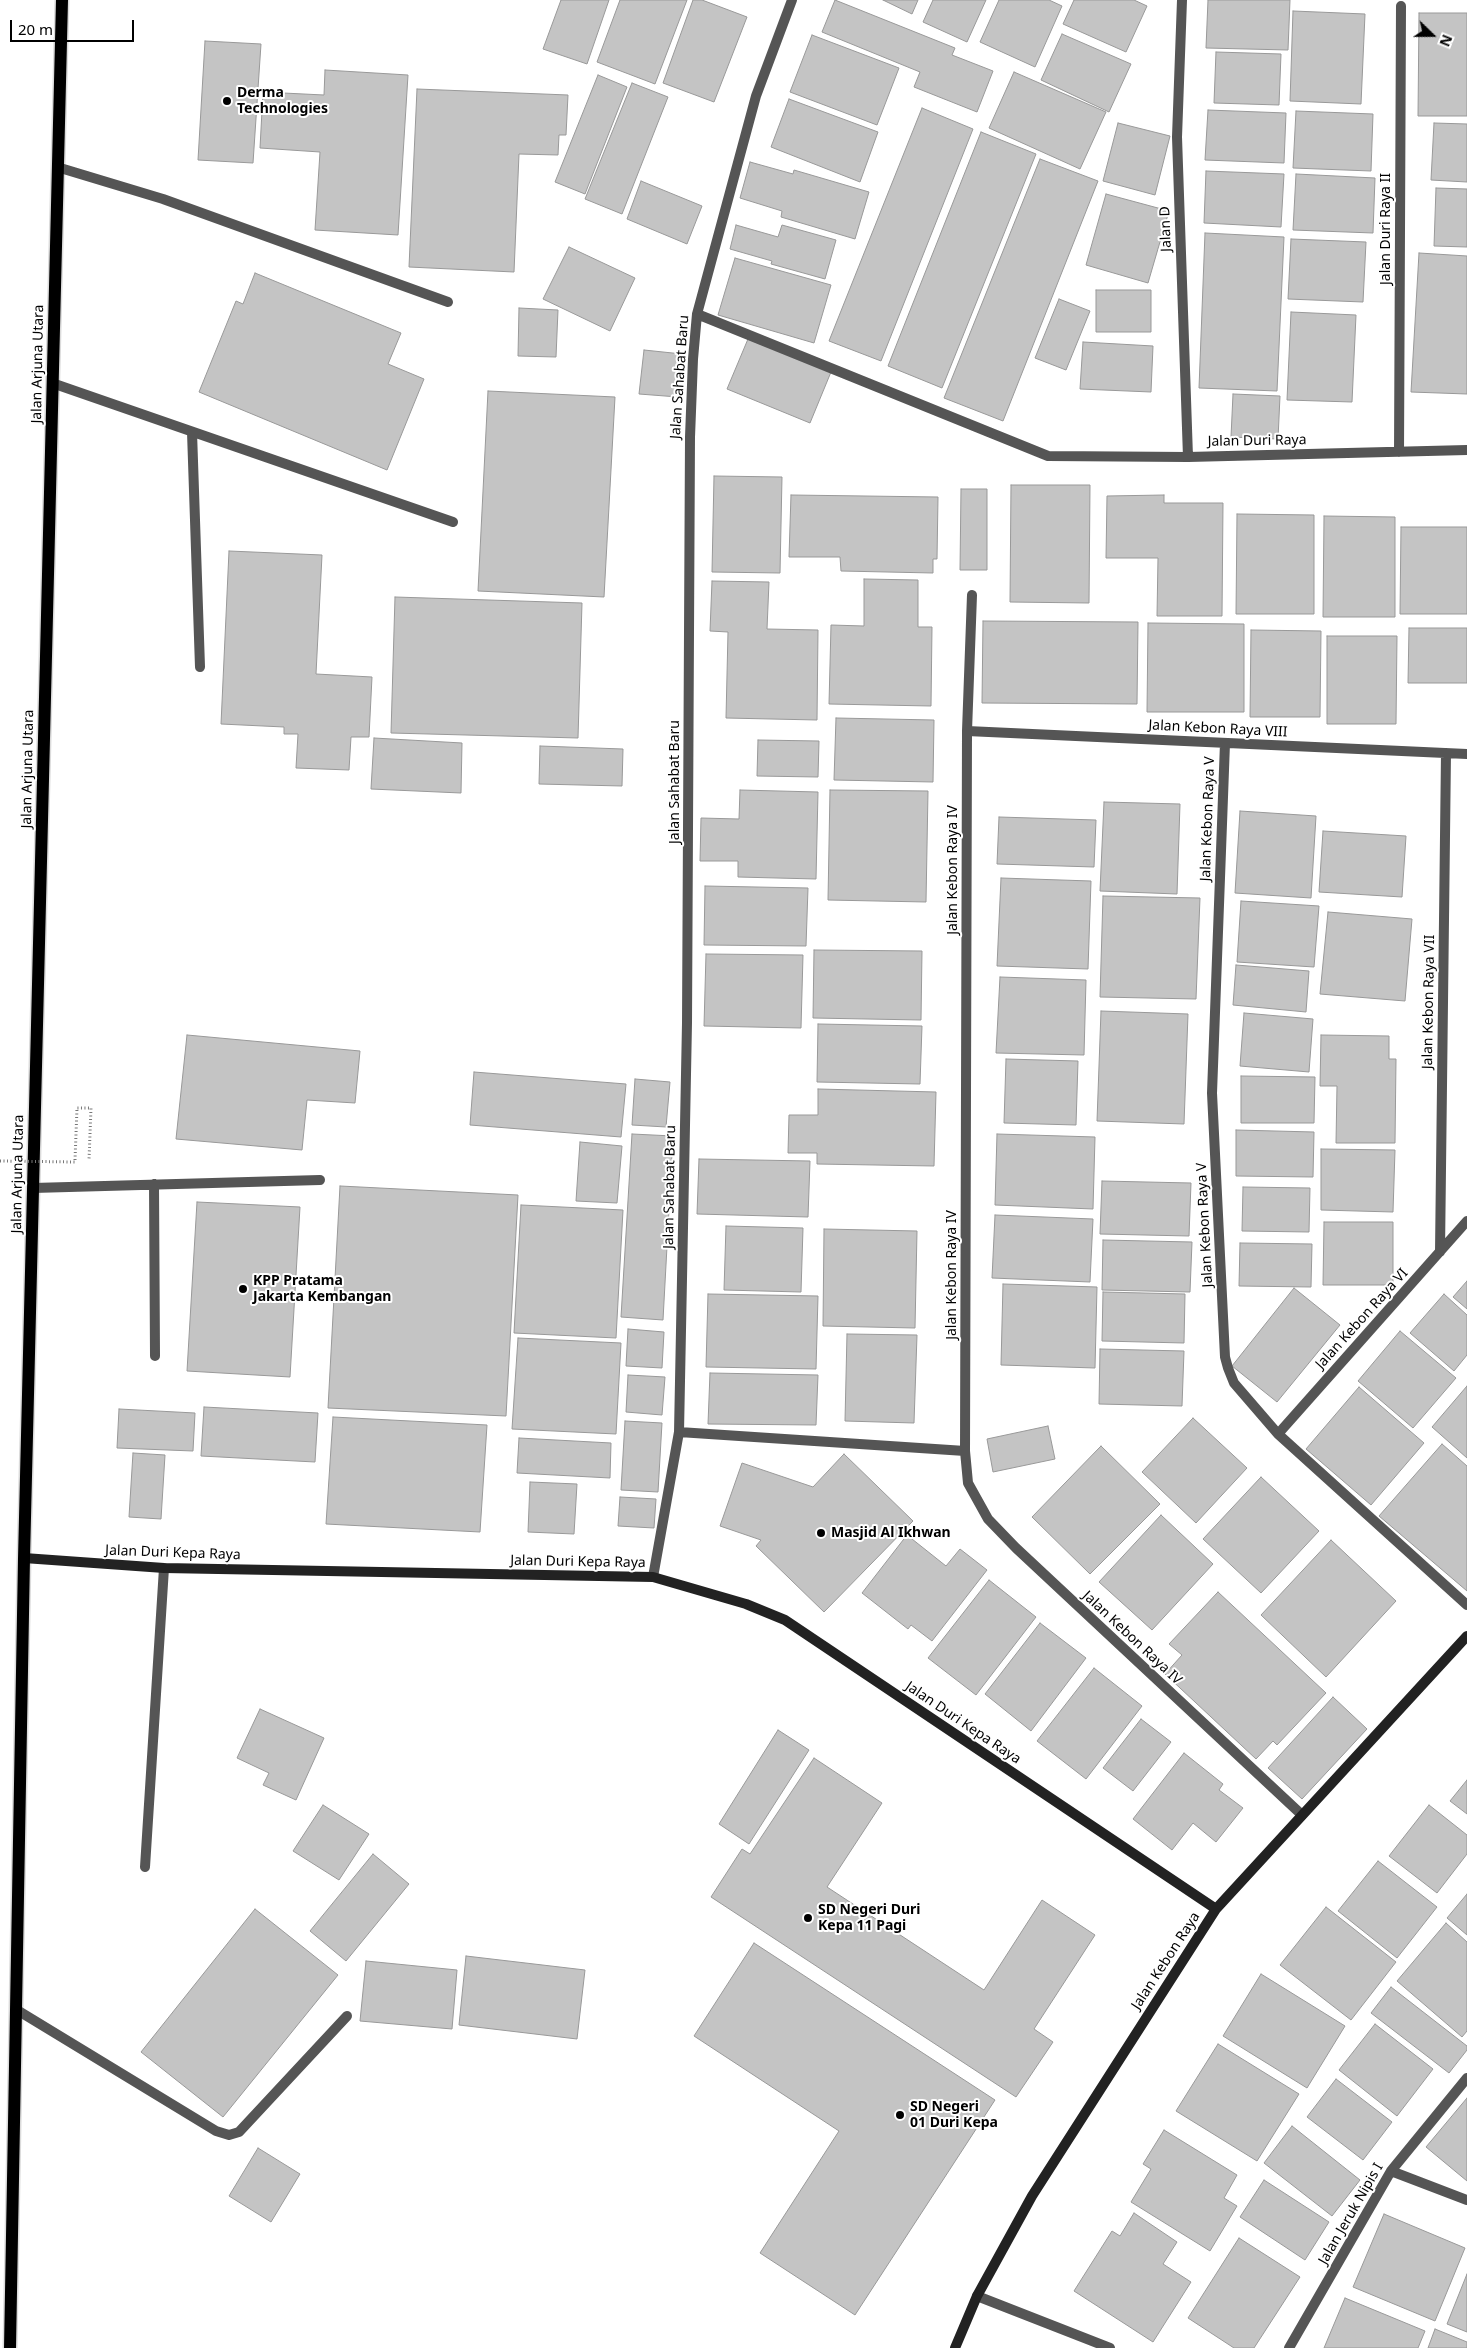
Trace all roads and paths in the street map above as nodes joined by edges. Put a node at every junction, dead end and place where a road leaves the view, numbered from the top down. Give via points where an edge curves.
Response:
1 (62, 0) edge
2 (792, 0) edge
3 (1182, 0) edge
4 (1401, 6) dead end
5 (57, 167) junction
6 (448, 302) dead end
7 (697, 314) junction
8 (52, 383) junction
9 (192, 432) junction
10 (1467, 450) edge
11 (1399, 452) junction
12 (1188, 457) junction
13 (453, 522) dead end
14 (972, 594) dead end
15 (200, 668) dead end
16 (967, 731) junction
17 (1224, 743) junction
18 (1446, 753) junction
19 (1467, 754) edge
20 (0, 1161) edge
21 (89, 1162) dead end
22 (320, 1180) dead end
23 (154, 1184) junction
24 (33, 1188) junction
25 (1467, 1221) edge
26 (1440, 1252) junction
27 (155, 1356) dead end
28 (679, 1432) junction
29 (1278, 1434) junction
30 (965, 1451) junction
31 (24, 1558) junction
32 (164, 1568) junction
33 (654, 1574) junction
34 (1467, 1605) edge
35 (1467, 1636) edge
36 (1302, 1815) junction
37 (145, 1867) dead end
38 (1216, 1909) junction
39 (17, 2010) junction
40 (347, 2016) dead end
41 (1467, 2078) edge
42 (1391, 2171) junction
43 (1467, 2200) edge
44 (976, 2296) junction
45 (10, 2348) edge
46 (955, 2348) edge
47 (1110, 2348) edge
48 (1289, 2348) edge

1 - 5 main road, Jalan Arjuna Utara
2 - 7 street, Jalan Sahabat Baru via 756,96
3 - 12 street, Jalan D via 1177,138
4 - 11 street, Jalan Duri Raya II
5 - 6 street via 163,199
5 - 8 main road, Jalan Arjuna Utara
7 - 12 street, Jalan Duri Raya via 1048,456
7 - 28 street, Jalan Sahabat Baru via 690,437 687,1024
8 - 9 street
8 - 24 main road, Jalan Arjuna Utara
9 - 13 street
9 - 15 street
10 - 11 street, Jalan Duri Raya
11 - 12 street, Jalan Duri Raya
14 - 16 street, Jalan Kebon Raya IV
16 - 17 street, Jalan Kebon Raya VIII
16 - 30 street, Jalan Kebon Raya IV
17 - 18 street, Jalan Kebon Raya VIII
17 - 29 street, Jalan Kebon Raya V via 1212,1093 1225,1357 1234,1383
18 - 19 street, Jalan Kebon Raya VIII
18 - 26 street, Jalan Kebon Raya VII
20 - 21 path, bridge via 75,1162 77,1108 91,1108
22 - 23 street
23 - 24 street
23 - 27 street
24 - 31 main road, Jalan Arjuna Utara
25 - 26 street, Jalan Kebon Raya VI
26 - 29 street, Jalan Kebon Raya VI
28 - 30 street
28 - 33 street, Jalan Sahabat Baru
29 - 34 street, Jalan Kebon Raya V
30 - 36 street, Jalan Kebon Raya IV via 968,1483 988,1519
31 - 32 street, Jalan Duri Kepa Raya
31 - 39 main road, Jalan Arjuna Utara
32 - 33 street, Jalan Duri Kepa Raya
32 - 37 street
33 - 38 street, Jalan Duri Kepa Raya via 785,1620
35 - 36 street, Jalan Kebon Raya
36 - 38 street, Jalan Kebon Raya
38 - 44 street, Jalan Kebon Raya via 1032,2196
39 - 40 street via 216,2131 229,2135 239,2132
39 - 45 main road, Jalan Arjuna Utara
41 - 42 street, Jalan Jeruk Nipis I
42 - 43 street
42 - 48 street, Jalan Jeruk Nipis I
44 - 46 street, Jalan Kebon Raya
44 - 47 street

